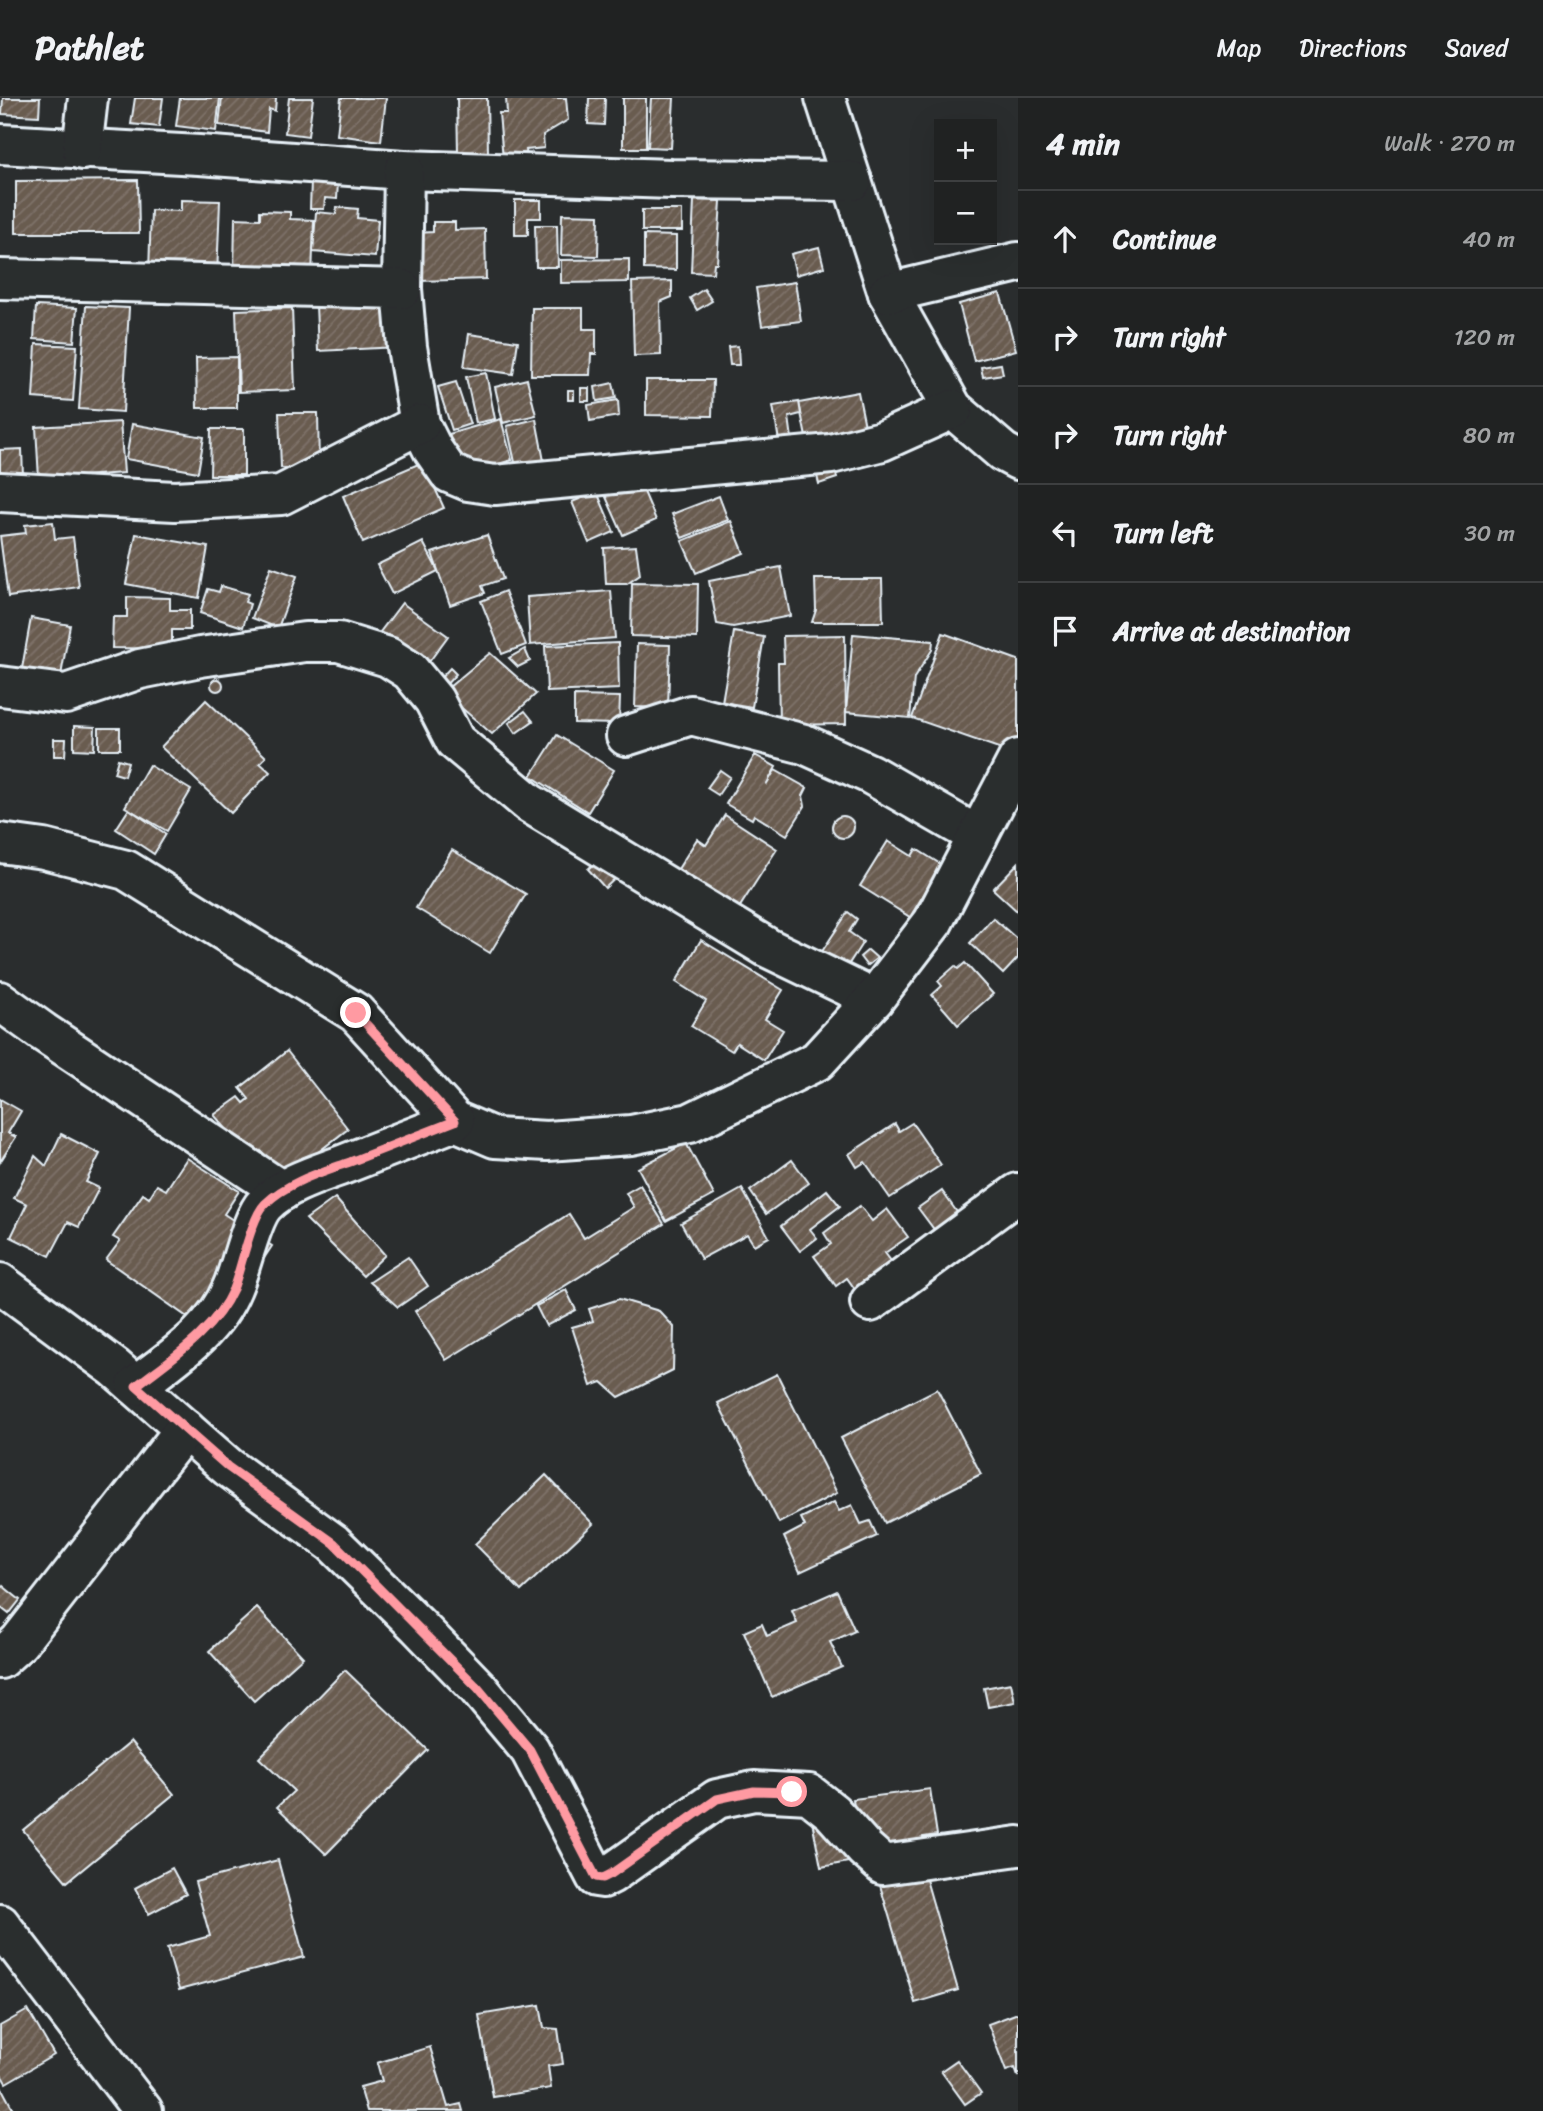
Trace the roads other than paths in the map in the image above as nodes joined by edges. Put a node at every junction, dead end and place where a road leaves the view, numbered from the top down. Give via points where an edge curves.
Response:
1 (88, 98) edge
2 (825, 98) edge
3 (0, 144) edge
4 (82, 150) junction
5 (404, 170) junction
6 (852, 181) junction
7 (1018, 262) edge
8 (0, 279) edge
9 (402, 289) junction
10 (888, 293) junction
11 (953, 410) junction
12 (420, 424) junction
13 (1018, 460) edge
14 (0, 492) edge
15 (0, 685) edge
16 (626, 736) dead end
17 (1018, 759) edge
18 (978, 836) junction
19 (0, 843) edge
20 (874, 999) junction
21 (0, 1001) edge
22 (455, 1121) junction
23 (282, 1191) junction
24 (1018, 1194) edge
25 (0, 1283) edge
26 (870, 1303) dead end
27 (136, 1386) junction
28 (185, 1429) junction
29 (0, 1659) edge
30 (1018, 1846) edge
31 (0, 1924) edge
32 (143, 2111) edge

1 - 4 street
2 - 6 street
3 - 4 street
4 - 5 street
5 - 6 street
5 - 9 street
6 - 10 street
7 - 10 street
8 - 9 street
9 - 12 street
10 - 11 street
11 - 12 street via 882,440 831,454 495,485 449,473
11 - 13 street
12 - 14 street via 281,495 175,501
15 - 20 street via 66,694 140,669 305,642 339,642 388,657 410,671 434,700 455,741 529,803 768,948
16 - 18 street via 691,715 804,744 870,774
17 - 18 street
18 - 20 street via 933,922
19 - 22 street via 126,870 356,1013
20 - 22 street via 817,1061 690,1123 631,1135 547,1141 495,1138
21 - 23 street
22 - 23 street
23 - 27 street via 263,1206 217,1316 189,1345
24 - 26 street
25 - 27 street
27 - 28 street
28 - 29 street via 19,1642
28 - 30 street via 228,1467 334,1543 478,1688 530,1750 596,1877 611,1874 717,1799 754,1791 809,1794 883,1865
31 - 32 street

